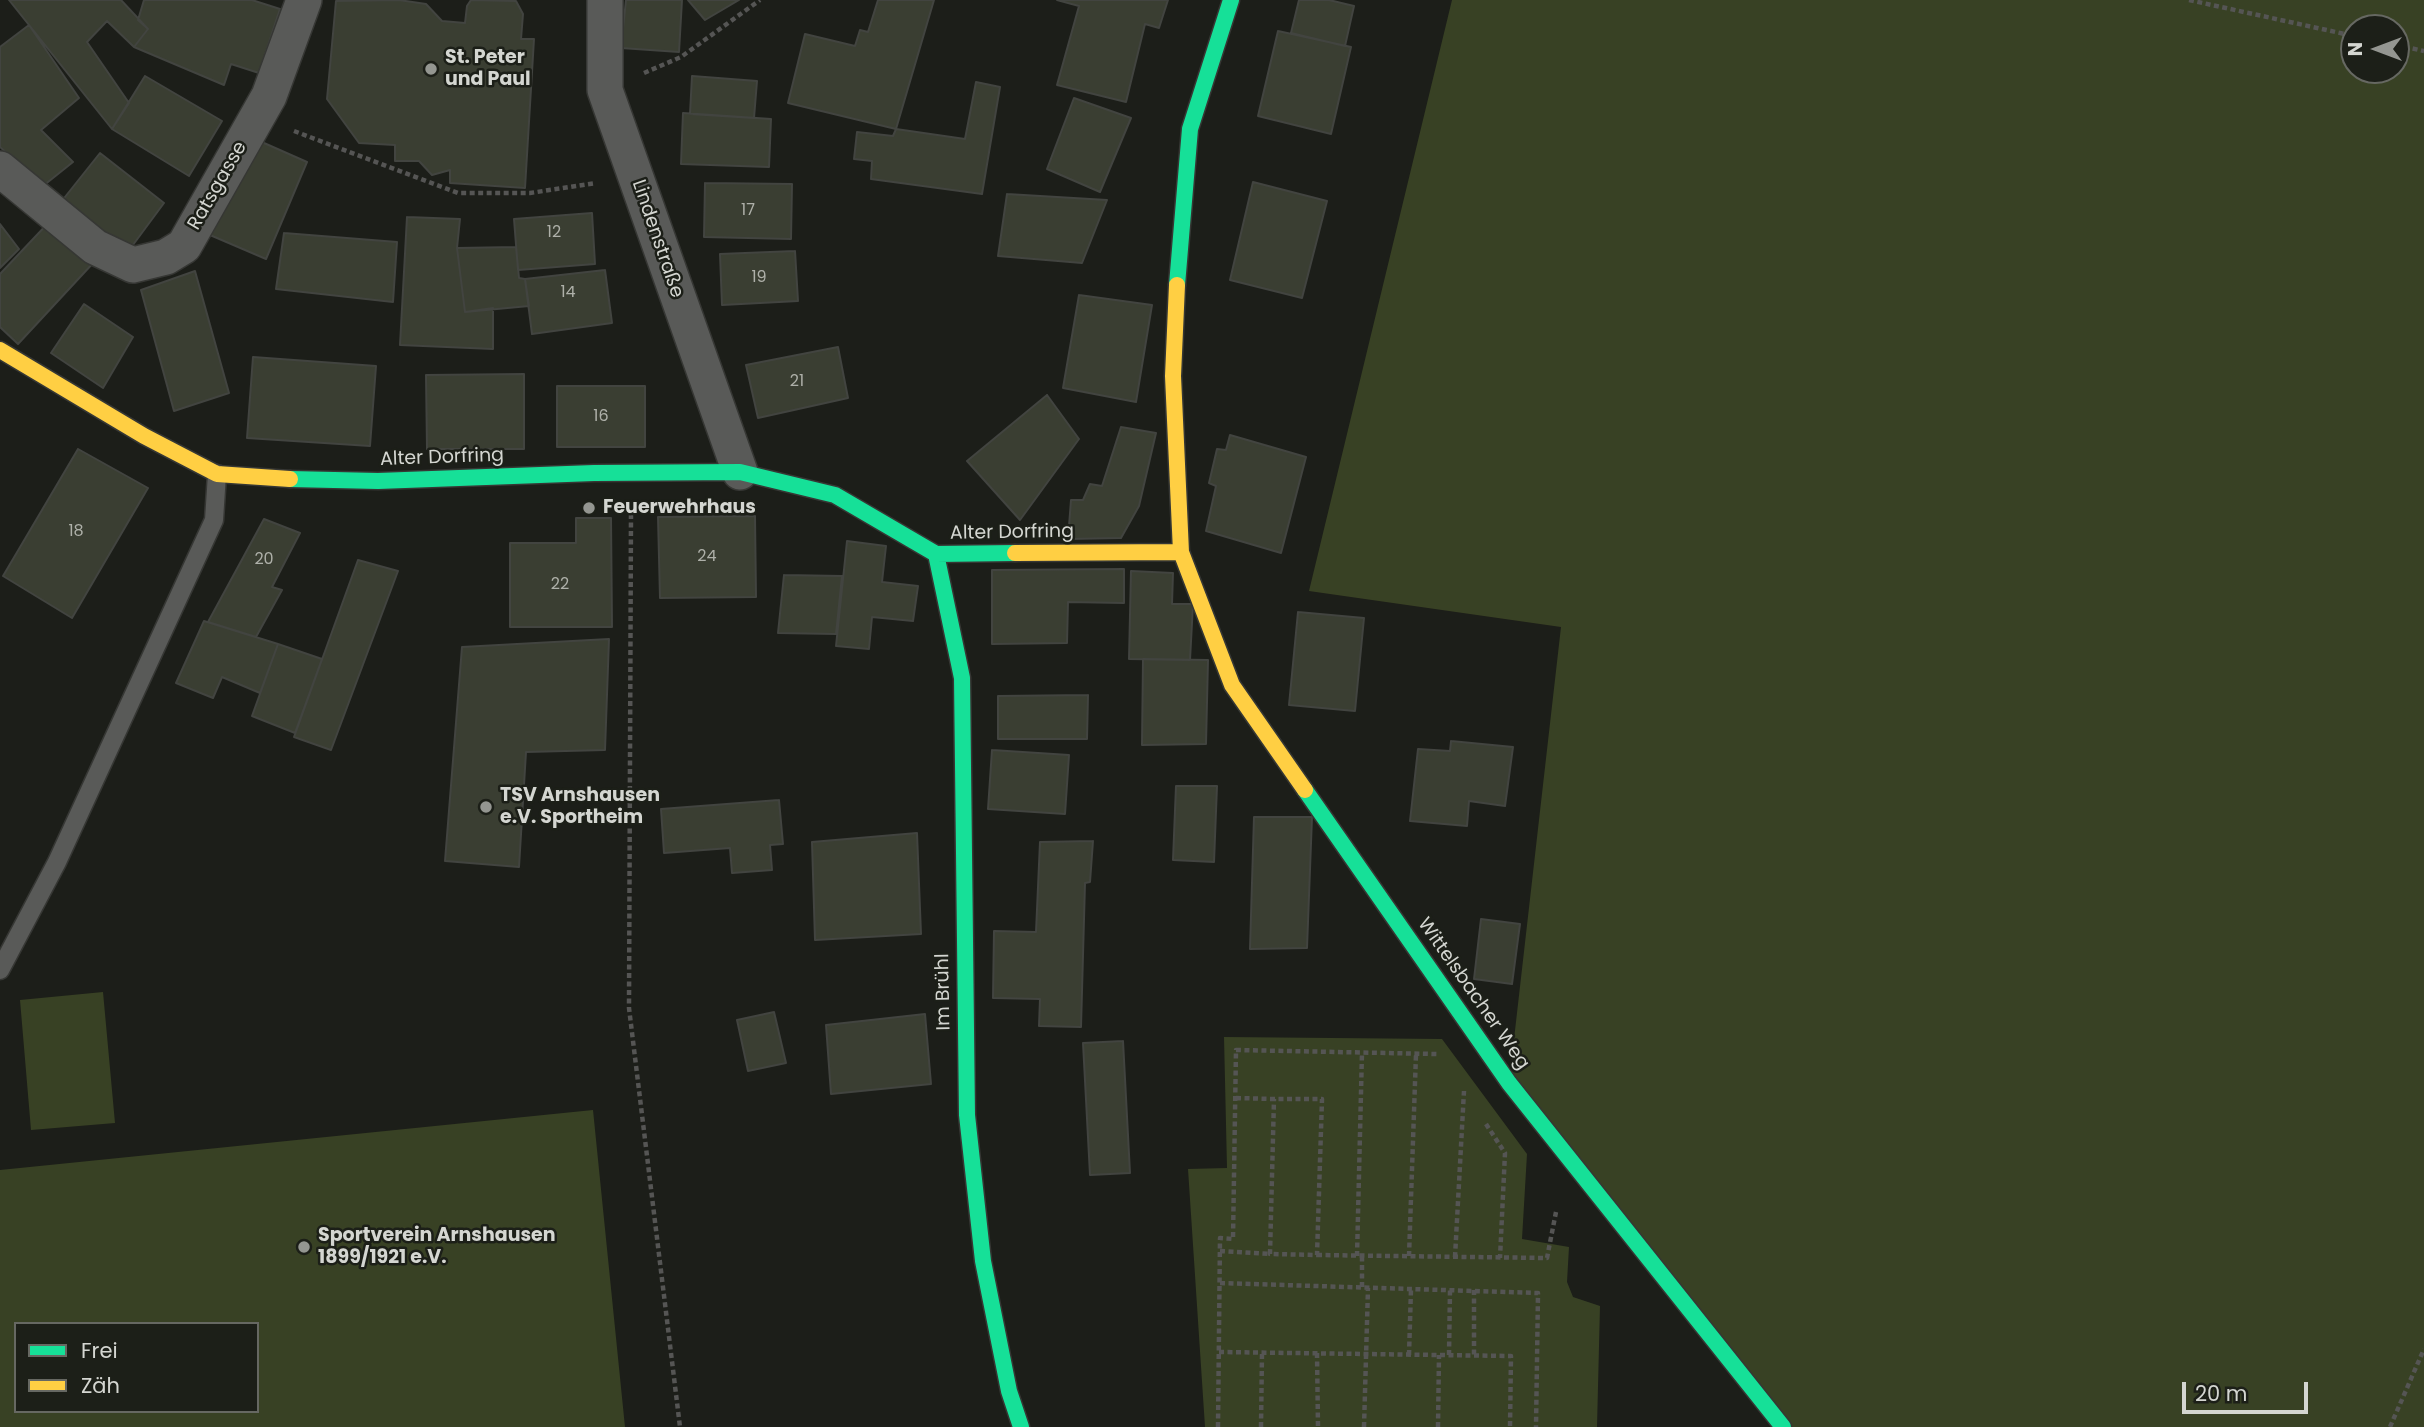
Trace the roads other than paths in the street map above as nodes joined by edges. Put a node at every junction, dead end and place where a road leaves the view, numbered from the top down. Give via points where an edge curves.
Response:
1 (304, 0) edge
2 (605, 0) edge
3 (1231, 0) edge
4 (0, 169) edge
5 (0, 350) edge
6 (740, 472) junction
7 (217, 474) junction
8 (828, 474) dead end
9 (835, 495) junction
10 (1181, 552) junction
11 (936, 554) junction
12 (0, 970) edge
13 (1021, 1427) edge
14 (1783, 1427) edge

1 - 4 street, Ratsgasse via 270,96 184,246 166,257 133,265 95,247
2 - 6 street, Lindenstraße via 605,90
3 - 10 street via 1191,129 1187,169 1173,376
5 - 7 street, Alter Dorfring
6 - 7 street, Alter Dorfring via 378,481
6 - 9 street, Alter Dorfring
7 - 12 lane via 215,520 57,862
8 - 9 lane
9 - 11 street, Alter Dorfring
10 - 11 street, Alter Dorfring
10 - 14 street, Wittelsbacher Weg via 1232,685 1509,1083
11 - 13 street, Im Brühl via 962,677 967,1115 983,1261 1009,1391

